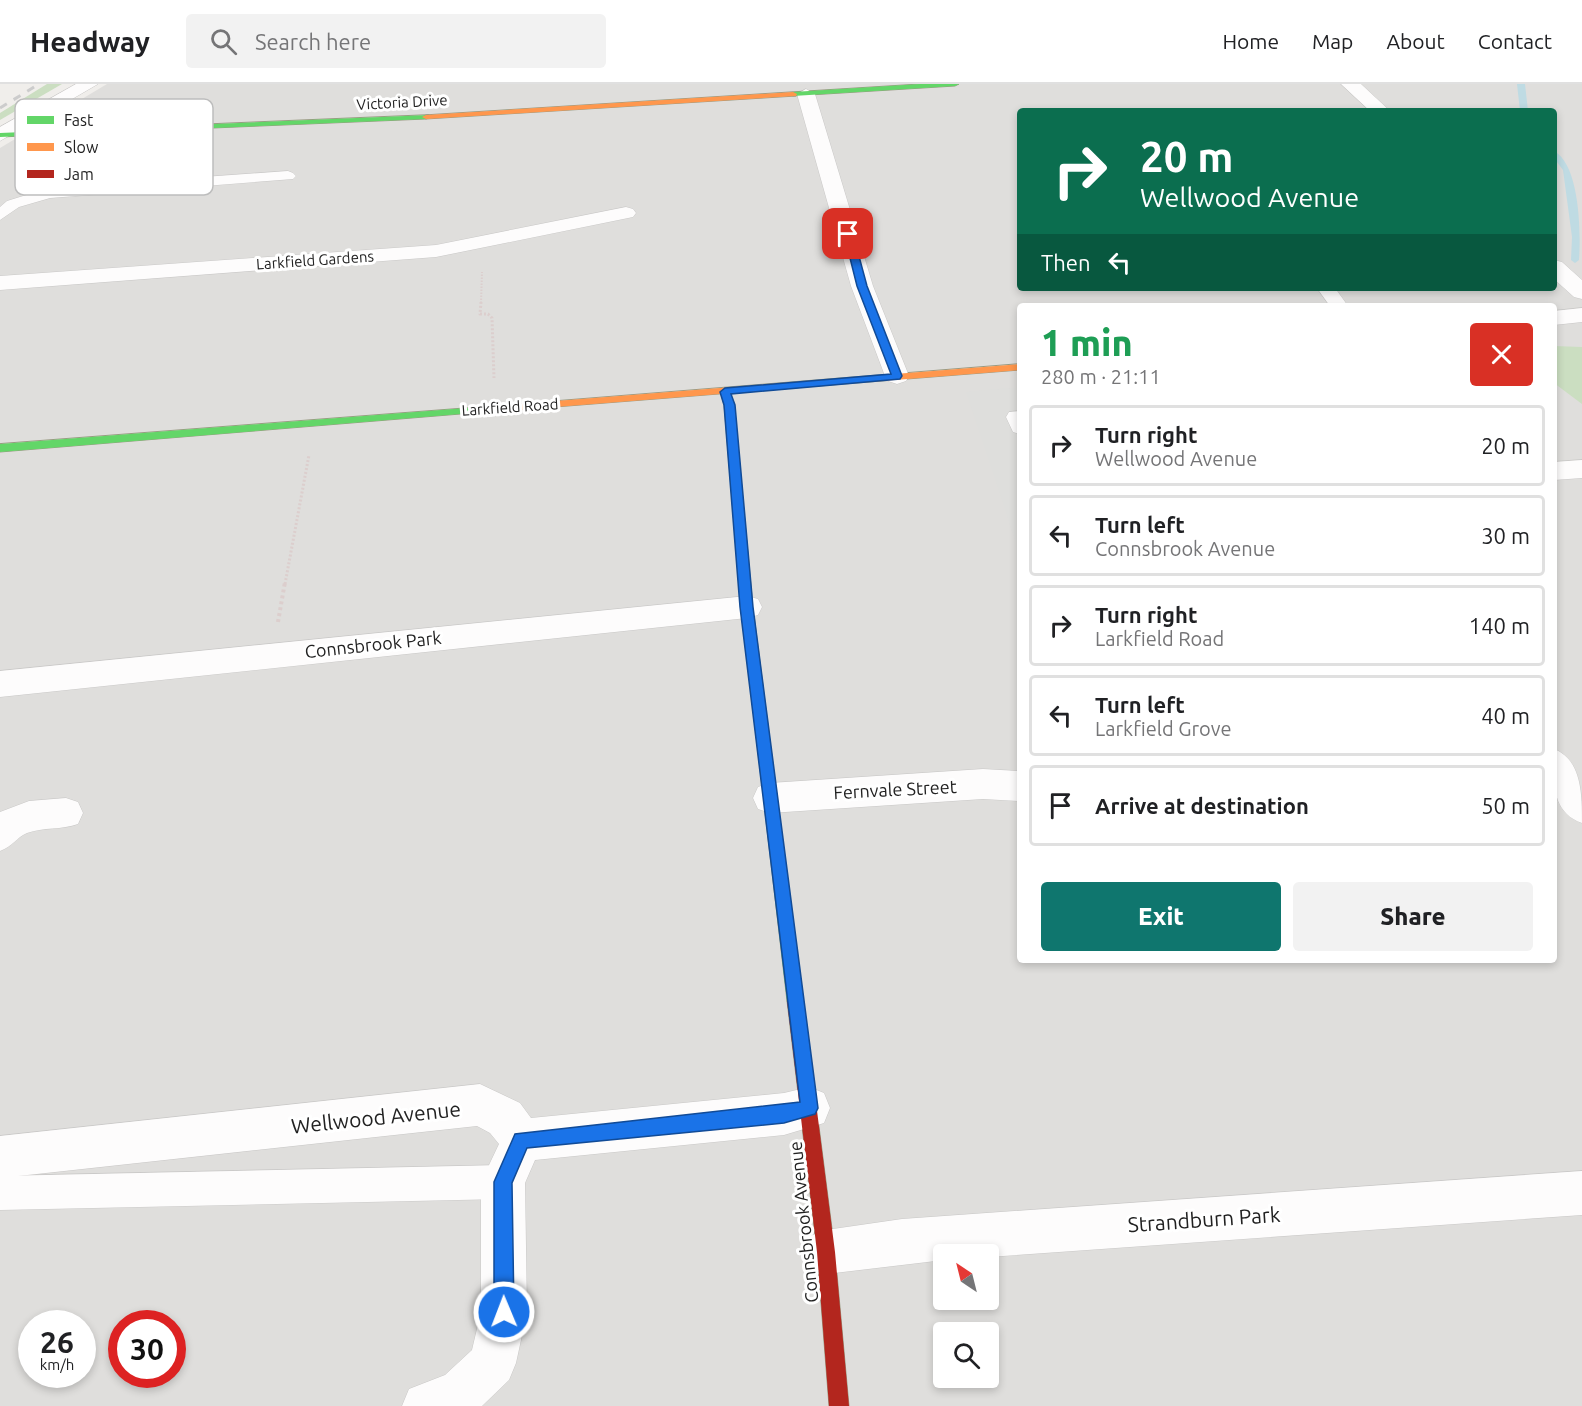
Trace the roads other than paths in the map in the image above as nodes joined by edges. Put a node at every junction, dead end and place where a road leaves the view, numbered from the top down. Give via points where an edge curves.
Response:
1 (88, 84) edge
2 (955, 84) edge
3 (1350, 84) edge
4 (806, 93) junction
5 (62, 99) edge
6 (1378, 108) edge
7 (15, 126) edge
8 (213, 127) edge
9 (15, 134) edge
10 (0, 135) edge
11 (288, 176) dead end
12 (213, 181) edge
13 (42, 195) edge
14 (626, 213) dead end
15 (0, 215) edge
16 (1557, 270) edge
17 (0, 284) edge
18 (1328, 291) edge
19 (1582, 292) edge
20 (1338, 303) edge
21 (1582, 315) edge
22 (1557, 318) edge
23 (1017, 367) edge
24 (897, 376) junction
25 (725, 392) junction
26 (0, 448) edge
27 (1582, 469) edge
28 (1557, 471) edge
29 (747, 607) junction
30 (0, 684) edge
31 (1557, 768) edge
32 (1017, 786) edge
33 (770, 798) junction
34 (1582, 808) edge
35 (66, 813) dead end
36 (0, 835) edge
37 (809, 1108) junction
38 (522, 1140) junction
39 (0, 1157) edge
40 (503, 1182) junction
41 (0, 1193) edge
42 (1582, 1193) edge
43 (826, 1252) junction
44 (426, 1406) edge
45 (839, 1406) edge

1 - 5 street
2 - 4 street, Victoria Drive
3 - 6 street
4 - 8 street, Victoria Drive
4 - 24 street via 862,286
7 - 10 street
9 - 10 street, Victoria Drive
11 - 12 lane
13 - 15 lane via 13,204
14 - 17 street, Larkfield Gardens via 436,251
16 - 19 street
18 - 20 lane
21 - 22 street
23 - 24 street, Larkfield Road
24 - 25 street, Larkfield Road
25 - 26 street, Larkfield Road
25 - 29 street, Connsbrook Avenue
27 - 28 street
29 - 30 street, Connsbrook Park
29 - 33 street, Connsbrook Avenue
31 - 34 street
32 - 33 street, Fernvale Street via 983,784
33 - 37 street, Connsbrook Avenue
35 - 36 street via 29,816 4,827
37 - 38 street via 784,1114
37 - 43 street, Connsbrook Avenue
38 - 39 street, Wellwood Avenue via 506,1118 480,1105
38 - 40 street
40 - 41 lane
40 - 44 street via 504,1312 492,1363 461,1393
42 - 43 street, Strandburn Park via 902,1241
43 - 45 street, Connsbrook Avenue

